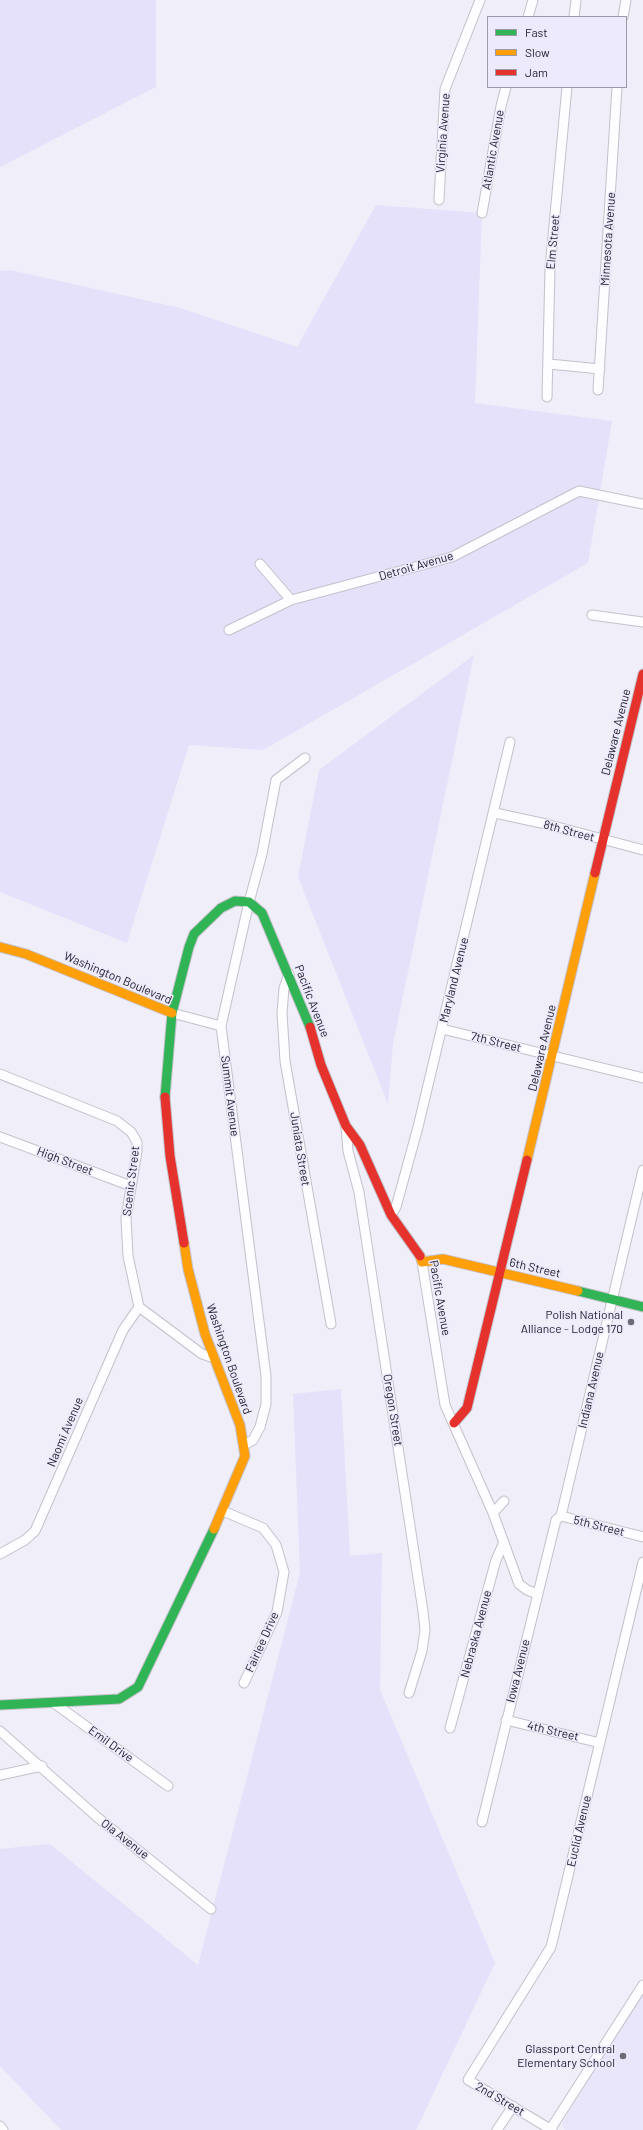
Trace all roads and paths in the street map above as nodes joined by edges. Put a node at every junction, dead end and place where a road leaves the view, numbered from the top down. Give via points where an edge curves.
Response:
1 (480, 0) edge
2 (533, 0) edge
3 (576, 0) edge
4 (626, 0) edge
5 (528, 16) edge
6 (574, 16) edge
7 (623, 16) edge
8 (506, 88) edge
9 (568, 88) edge
10 (617, 88) edge
11 (439, 200) dead end
12 (482, 213) dead end
13 (549, 364) junction
14 (600, 369) junction
15 (598, 390) dead end
16 (547, 397) dead end
17 (643, 504) edge
18 (260, 564) dead end
19 (291, 600) junction
20 (592, 615) dead end
21 (643, 622) edge
22 (229, 630) dead end
23 (643, 674) edge
24 (510, 742) dead end
25 (305, 758) dead end
26 (494, 813) junction
27 (602, 839) junction
28 (643, 850) edge
29 (249, 902) junction
30 (0, 948) edge
31 (289, 974) junction
32 (172, 1013) junction
33 (221, 1026) junction
34 (442, 1029) junction
35 (552, 1056) junction
36 (0, 1074) edge
37 (643, 1078) edge
38 (346, 1126) junction
39 (0, 1137) edge
40 (643, 1170) edge
41 (131, 1186) junction
42 (391, 1215) junction
43 (422, 1262) junction
44 (500, 1273) junction
45 (613, 1299) junction
46 (138, 1307) junction
47 (643, 1307) edge
48 (331, 1324) dead end
49 (214, 1358) junction
50 (454, 1423) junction
51 (244, 1445) junction
52 (504, 1501) dead end
53 (224, 1511) junction
54 (493, 1513) junction
55 (559, 1518) junction
56 (643, 1537) edge
57 (504, 1542) junction
58 (0, 1554) edge
59 (643, 1562) edge
60 (538, 1594) junction
61 (244, 1683) dead end
62 (409, 1694) dead end
63 (54, 1703) junction
64 (0, 1705) edge
65 (506, 1720) junction
66 (450, 1728) dead end
67 (0, 1731) edge
68 (600, 1743) junction
69 (42, 1766) junction
70 (0, 1775) edge
71 (168, 1786) dead end
72 (482, 1822) dead end
73 (211, 1908) dead end
74 (643, 1985) edge
75 (468, 2080) joint
76 (513, 2106) junction
77 (0, 2126) edge
78 (2, 2130) edge
79 (497, 2130) edge
80 (551, 2130) edge

1 - 11 street, Virginia Avenue via 445,90
2 - 5 street
3 - 6 street
4 - 7 street
8 - 12 street, Atlantic Avenue
9 - 13 street, Elm Street via 550,268
10 - 14 street, Minnesota Avenue
13 - 14 street
13 - 16 street, Elm Street
14 - 15 street, Minnesota Avenue
17 - 19 street, Detroit Avenue via 579,491 452,557
18 - 19 street
19 - 22 street, Detroit Avenue
20 - 21 street
23 - 27 street, Delaware Avenue
24 - 26 street, Maryland Avenue
25 - 29 street, Summit Avenue via 276,780 262,854
26 - 27 street, 8th Street
26 - 34 street, Maryland Avenue
27 - 28 street, 8th Street
27 - 35 street, Delaware Avenue
29 - 31 street, Pacific Avenue via 262,913
29 - 32 street via 235,901 221,908 194,934 181,973
29 - 33 street, Summit Avenue
30 - 32 street, Washington Boulevard via 26,954
31 - 38 street, Pacific Avenue
31 - 48 street, Juniata Street via 284,988 282,1014 285,1061
32 - 33 street
32 - 49 street, Washington Boulevard via 165,1103 170,1156 188,1269
33 - 51 street, Summit Avenue via 266,1376 266,1404 260,1427 253,1440
34 - 35 street, 7th Street
34 - 42 street, Maryland Avenue via 396,1207
35 - 37 street, 7th Street
35 - 44 street, Delaware Avenue
36 - 41 street, Scenic Street via 117,1121 131,1132 137,1142 137,1151
38 - 42 street, Pacific Avenue via 360,1145
38 - 62 street, Oregon Street via 348,1151 359,1192 423,1611 425,1630 422,1651
39 - 41 street, High Street
40 - 45 street, Indiana Avenue
41 - 46 street, Scenic Street via 126,1229 128,1256
42 - 43 street, Pacific Avenue via 418,1251
43 - 44 street, 6th Street via 443,1259
43 - 50 street, Pacific Avenue via 445,1405
44 - 45 street, 6th Street
44 - 50 street, Delaware Avenue via 467,1408
45 - 47 street, 6th Street
45 - 55 street, Indiana Avenue
46 - 49 street via 202,1354
46 - 58 street, Naomi Avenue via 123,1330 35,1531 25,1540
49 - 51 street, Washington Boulevard via 240,1425
50 - 54 street, Pacific Avenue
51 - 53 street, Washington Boulevard via 245,1456
52 - 54 street
53 - 61 street, Fairlee Drive via 263,1528 276,1545 284,1572 277,1612
53 - 63 street, Washington Boulevard via 138,1686 119,1699
54 - 57 street, Pacific Avenue
55 - 56 street, 5th Street
55 - 60 street, Iowa Avenue
57 - 60 street, Pacific Avenue via 519,1584
57 - 66 street, Nebraska Avenue via 490,1582
59 - 68 street, Euclid Avenue
60 - 65 street, Iowa Avenue
63 - 64 street, Washington Boulevard
63 - 71 street, Emil Drive
65 - 68 street, 4th Street
65 - 72 street, Iowa Avenue
67 - 69 street, Ola Avenue
68 - 75 street, Euclid Avenue via 551,1947
69 - 70 street
69 - 73 street, Ola Avenue via 97,1817
74 - 80 street
75 - 76 street, 2nd Street
76 - 79 street
76 - 80 street, 2nd Street
77 - 78 street

